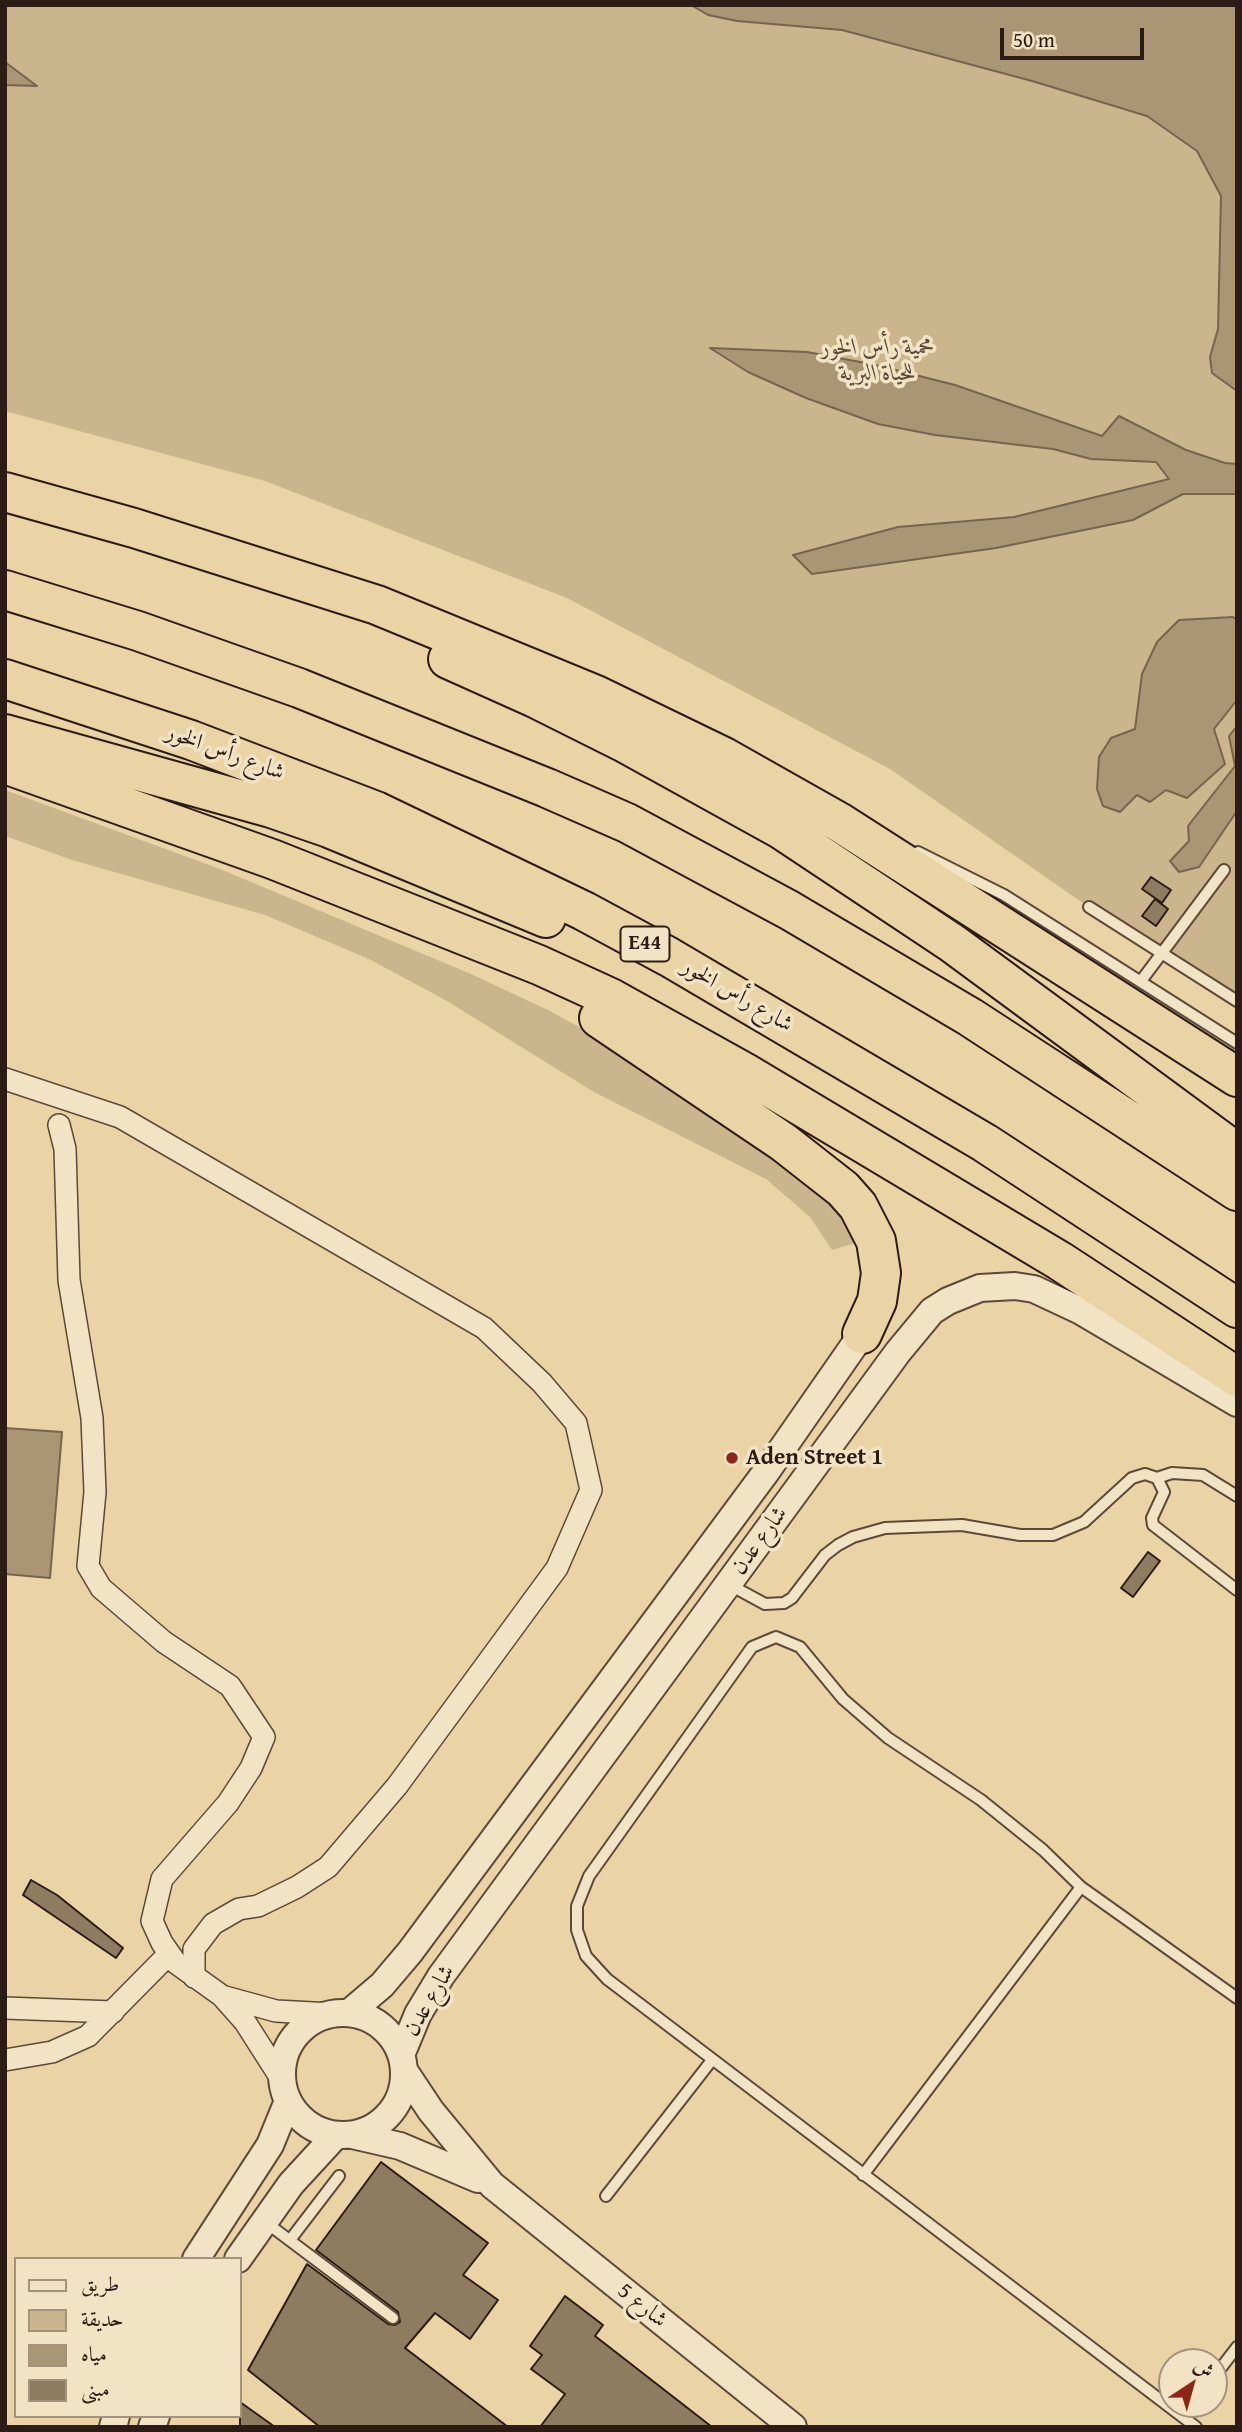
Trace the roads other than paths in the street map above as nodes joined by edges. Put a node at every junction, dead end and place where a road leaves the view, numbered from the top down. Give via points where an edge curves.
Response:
1 (5, 492) edge
2 (226, 559) junction
3 (5, 590) edge
4 (5, 679) edge
5 (5, 734) edge
6 (5, 764) edge
7 (839, 822) junction
8 (888, 840) dead end
9 (901, 845) dead end
10 (1224, 870) dead end
11 (1089, 907) dead end
12 (446, 930) junction
13 (1162, 953) junction
14 (669, 957) junction
15 (1141, 981) junction
16 (1237, 1001) edge
17 (1237, 1043) edge
18 (1237, 1077) edge
19 (5, 1079) edge
20 (59, 1125) dead end
21 (1237, 1153) edge
22 (1237, 1191) edge
23 (1237, 1308) edge
24 (862, 1334) joint
25 (1237, 1377) edge
26 (1237, 1404) edge
27 (1157, 1478) junction
28 (1237, 1496) edge
29 (729, 1584) junction
30 (1237, 1590) edge
31 (1081, 1888) junction
32 (169, 1954) junction
33 (194, 1977) junction
34 (222, 1996) junction
35 (1237, 1998) edge
36 (5, 2008) edge
37 (113, 2012) junction
38 (340, 2013) junction
39 (5, 2060) edge
40 (712, 2060) junction
41 (403, 2063) junction
42 (285, 2091) junction
43 (344, 2135) junction
44 (863, 2175) junction
45 (339, 2176) dead end
46 (492, 2185) junction
47 (606, 2196) dead end
48 (264, 2221) junction
49 (290, 2240) junction
50 (196, 2257) edge
51 (239, 2257) edge
52 (393, 2318) dead end
53 (1158, 2398) edge
54 (793, 2427) edge

1 - 2 highway
2 - 7 highway via 377,605 515,659 724,757
2 - 21 highway via 535,698 782,830 952,943
3 - 22 highway via 299,688 627,823 947,1004
4 - 14 highway, شارع رأس الخور / E44 via 191,740 376,811
5 - 14 highway via 271,808 581,932
6 - 12 highway via 272,859
7 - 8 lane
7 - 18 highway
9 - 15 lane via 1004,895
10 - 13 lane
11 - 13 lane
12 - 24 highway via 613,1026 783,1142 843,1189 869,1225 879,1257 877,1301
12 - 25 highway via 539,965 676,1033 1048,1254
13 - 15 lane
13 - 16 lane
14 - 23 highway, شارع رأس الخور / E44 via 974,1136
15 - 17 lane
19 - 33 street via 129,1121 484,1328 576,1423 591,1490 557,1568 397,1786 328,1867 297,1887 258,1906 239,1909 214,1924 194,1949
20 - 32 street via 66,1163 69,1280 92,1418 94,1492 88,1566 101,1588 164,1642 230,1686 264,1737 251,1769 228,1803 162,1879 152,1921
24 - 38 street, شارع عدن via 766,1472 410,1952 382,1985
26 - 29 street, شارع عدن via 1058,1299 1015,1286 964,1293 932,1311 917,1327
27 - 28 lane via 1171,1472 1203,1475
27 - 29 lane via 1138,1474 1084,1522 1054,1535 1020,1535 962,1525 868,1531 825,1555 784,1603 765,1604
27 - 30 lane via 1165,1496 1152,1518 1153,1525
29 - 41 street, شارع عدن via 441,1976 418,2014
31 - 35 lane
31 - 40 lane via 1011,1823 861,1716 793,1642 776,1637 760,1642 589,1877 577,1906 577,1930 586,1956 607,1979
31 - 44 lane
32 - 33 street
32 - 37 street
33 - 34 street
34 - 38 street via 276,2011
34 - 42 street via 245,2022
36 - 37 street
37 - 39 street via 70,2046
38 - 41 street via 372,2020 390,2035
38 - 42 street via 311,2022 294,2037 284,2058
40 - 44 lane
40 - 47 lane
41 - 43 street via 403,2090 396,2106 369,2130
41 - 46 street, شارع 5 via 431,2112
42 - 43 street via 300,2118 317,2130
42 - 50 street via 270,2144
43 - 46 street, شارع 5 via 400,2146
43 - 48 street via 291,2185
44 - 53 lane
45 - 49 lane
46 - 54 street, شارع 5
48 - 49 lane
48 - 51 street
49 - 52 lane

